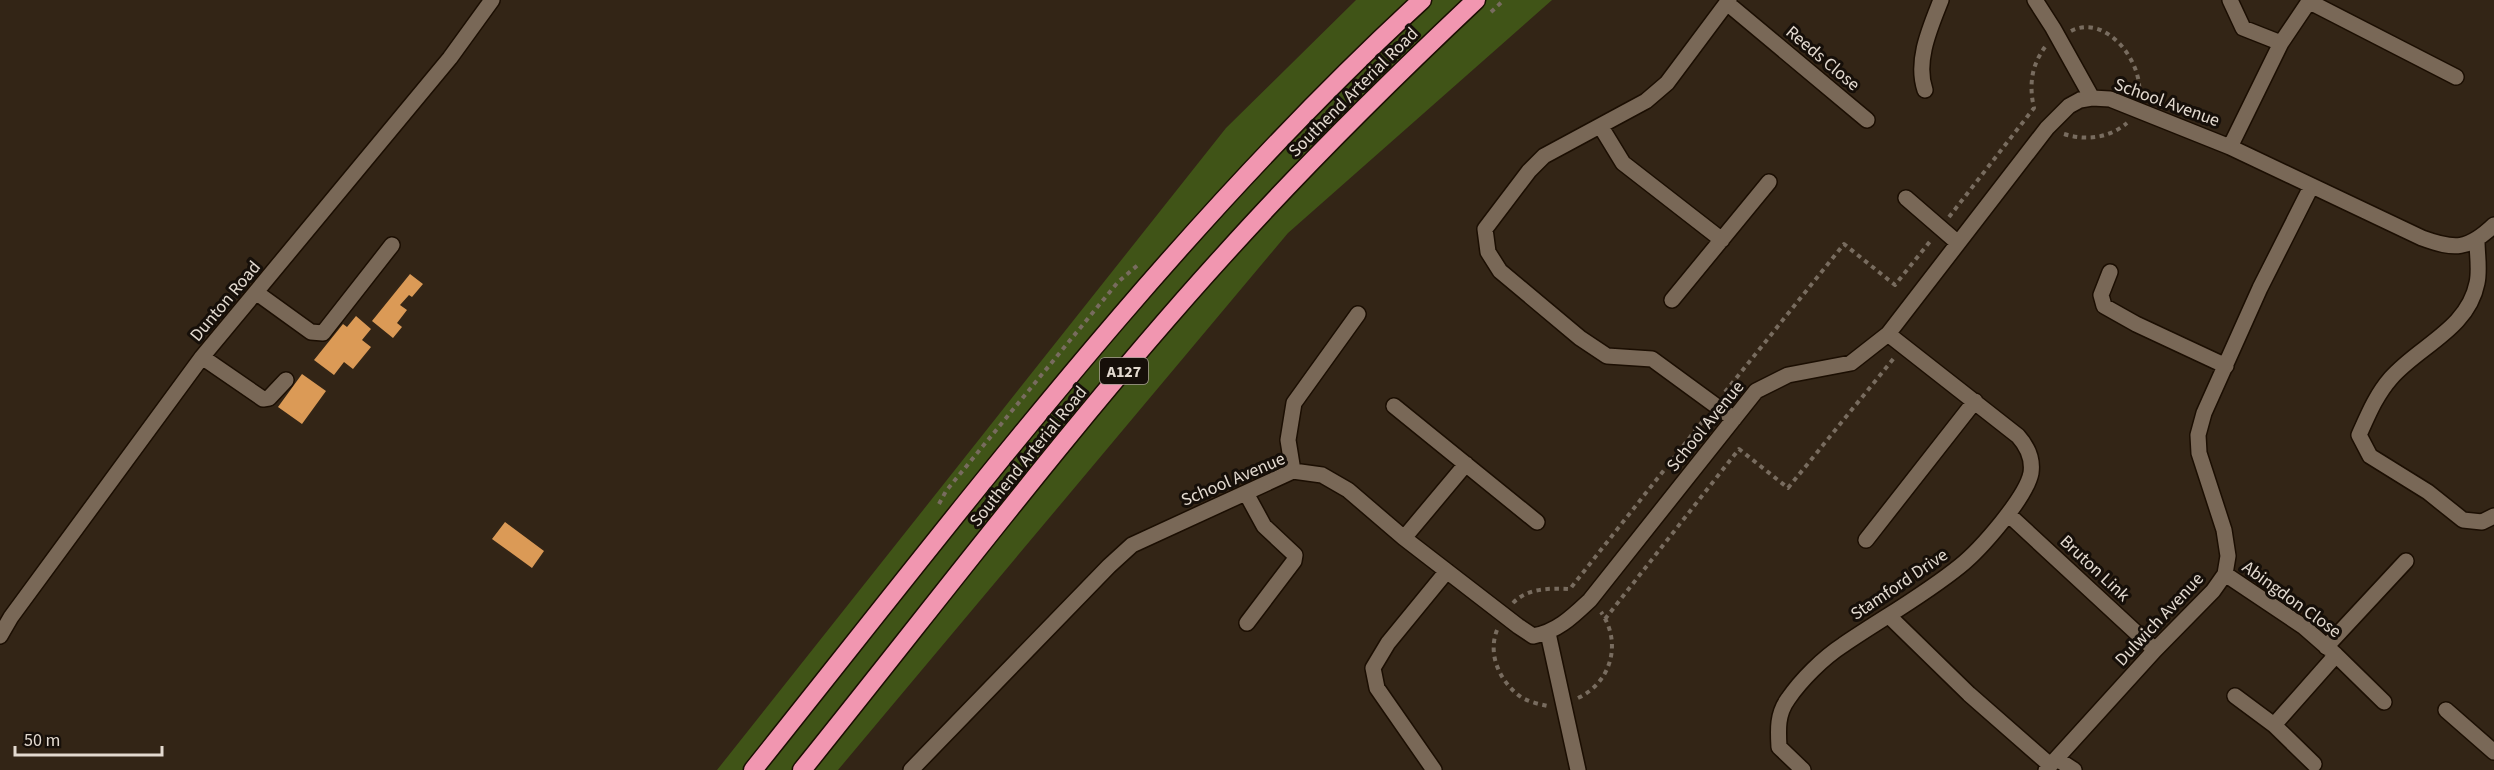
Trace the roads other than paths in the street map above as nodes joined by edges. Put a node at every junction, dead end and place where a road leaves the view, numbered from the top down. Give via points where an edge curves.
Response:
1 (492, 0) edge
2 (1422, 0) edge
3 (1476, 0) edge
4 (1941, 0) edge
5 (2035, 0) edge
6 (2230, 0) edge
7 (1728, 1) edge
8 (2310, 1) edge
9 (2281, 43) junction
10 (2456, 76) dead end
11 (1925, 90) dead end
12 (2092, 98) junction
13 (1867, 120) dead end
14 (1601, 127) junction
15 (2230, 147) junction
16 (1769, 182) dead end
17 (2311, 187) junction
18 (1906, 198) dead end
19 (2494, 225) edge
20 (1722, 240) junction
21 (2477, 241) junction
22 (1959, 243) junction
23 (392, 245) dead end
24 (2110, 272) dead end
25 (257, 293) junction
26 (1672, 300) dead end
27 (1358, 314) dead end
28 (1888, 334) junction
29 (202, 357) junction
30 (2226, 366) junction
31 (286, 380) dead end
32 (1975, 401) junction
33 (1394, 406) dead end
34 (1734, 419) junction
35 (1466, 464) junction
36 (1293, 471) junction
37 (1246, 493) junction
38 (2008, 513) junction
39 (2494, 516) edge
40 (1537, 522) dead end
41 (1404, 538) junction
42 (1866, 540) dead end
43 (2406, 561) dead end
44 (1447, 572) junction
45 (2225, 574) junction
46 (1889, 616) junction
47 (1247, 623) dead end
48 (1548, 633) junction
49 (0, 636) edge
50 (2155, 650) junction
51 (2331, 651) junction
52 (2235, 696) dead end
53 (2384, 702) dead end
54 (2446, 710) dead end
55 (2274, 725) junction
56 (2494, 752) edge
57 (2314, 764) dead end
58 (2051, 765) edge
59 (753, 770) edge
60 (802, 770) edge
61 (911, 770) edge
62 (1434, 770) edge
63 (1578, 770) edge
64 (1803, 770) edge
65 (2074, 770) edge

1 - 25 street, Dunton Road via 450,58
2 - 59 highway, Southend Arterial Road / A127 via 1332,86 1197,227 1058,389
3 - 60 highway, Southend Arterial Road / A127 via 1361,111 1222,256 1099,400
4 - 11 street via 1922,59
5 - 12 street
6 - 9 street via 2243,28
7 - 13 street, Reeds Close
7 - 14 street via 1667,83 1646,101
8 - 9 street
8 - 10 street
9 - 15 street
12 - 15 street, School Avenue via 2110,99
12 - 22 street, School Avenue via 2068,106 2051,124
14 - 20 street via 1623,163
14 - 34 street via 1544,156 1529,171 1485,229 1488,252 1500,272 1580,338 1607,356 1652,359
15 - 17 street, School Avenue
16 - 20 street
17 - 21 street, School Avenue via 2447,247
17 - 30 street, Dulwich Avenue
18 - 22 street
19 - 21 street
20 - 26 street
21 - 39 street via 2477,284 2462,318 2390,379 2359,435 2370,456 2428,492 2463,520 2482,522
22 - 28 street, School Avenue
23 - 25 street via 322,333 311,332
24 - 30 street via 2101,295 2104,306
25 - 29 street, Dunton Road
27 - 36 street via 1294,403 1288,440
28 - 32 street, Stamford Drive
28 - 34 street, School Avenue via 1851,363 1788,375 1755,391
29 - 31 street via 263,399 269,398
29 - 49 street, Dunton Road
30 - 45 street, Dulwich Avenue via 2198,435 2199,453 2224,530 2228,556
32 - 38 street, Stamford Drive via 2027,446 2030,477
32 - 42 street
33 - 35 street
34 - 48 street, School Avenue via 1590,600
35 - 40 street
35 - 41 street
36 - 37 street, School Avenue
36 - 41 street, School Avenue via 1322,475 1348,490
37 - 47 street via 1264,526 1295,555
37 - 61 street, School Avenue via 1132,545
38 - 46 street, Stamford Drive via 1962,564
38 - 50 street, Bruton Link
41 - 44 street, School Avenue
43 - 51 street
44 - 48 street, School Avenue via 1533,636
44 - 62 street via 1388,643 1373,668 1377,688
45 - 50 street, Dulwich Avenue
45 - 51 street, Abingdon Close via 2304,627
46 - 58 street via 1969,694
46 - 64 street, Stamford Drive via 1840,646 1787,700 1778,721 1779,747
48 - 63 street
50 - 58 street, Dulwich Avenue
51 - 53 street, Abingdon Close
51 - 55 street, Abingdon Close
52 - 55 street
54 - 56 street
55 - 57 street
58 - 65 street

